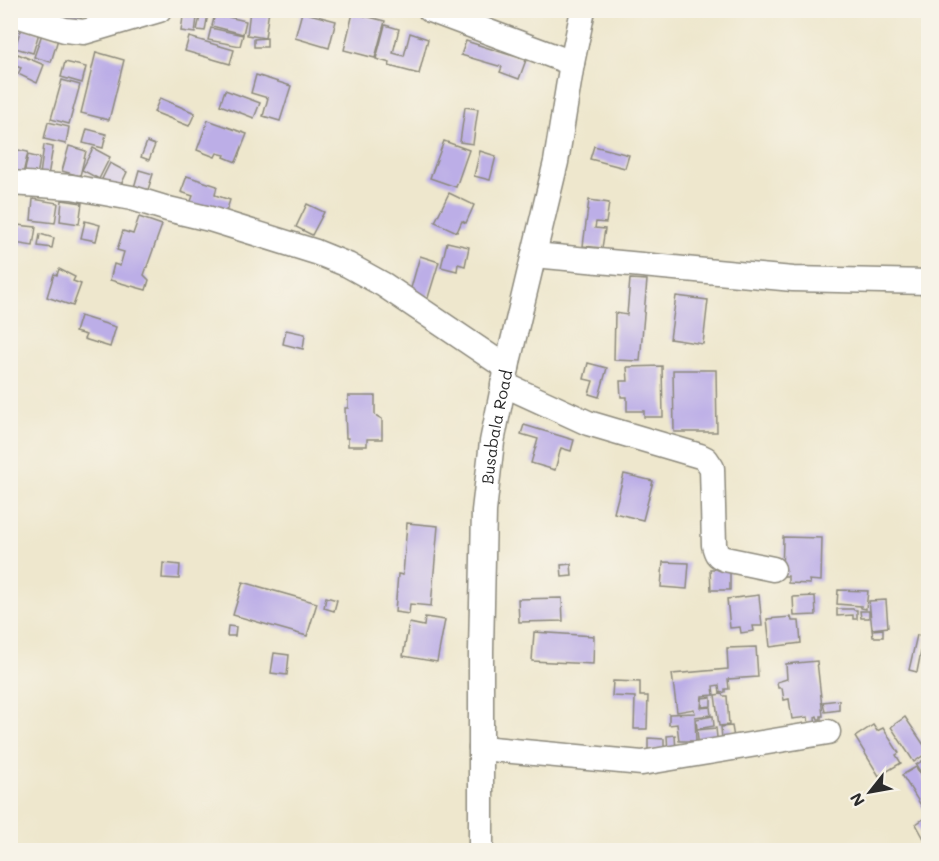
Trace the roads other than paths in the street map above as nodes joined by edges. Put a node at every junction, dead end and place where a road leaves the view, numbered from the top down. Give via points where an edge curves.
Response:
1 (159, 10) edge
2 (430, 10) edge
3 (583, 10) edge
4 (10, 12) edge
5 (134, 14) edge
6 (572, 63) junction
7 (10, 183) edge
8 (534, 255) junction
9 (928, 282) edge
10 (505, 376) junction
11 (773, 569) dead end
12 (828, 732) dead end
13 (481, 748) junction
14 (481, 850) edge

1 - 5 street
2 - 6 street
3 - 6 street, Busabala Road
4 - 5 street via 77,32
6 - 8 street, Busabala Road via 556,162
7 - 10 street via 72,187 132,198 316,252 384,285
8 - 9 street via 793,279
8 - 10 street, Busabala Road
10 - 11 street via 588,423 706,459 712,468 716,554
10 - 13 street, Busabala Road via 484,512
12 - 13 street via 642,763
13 - 14 street, Busabala Road

